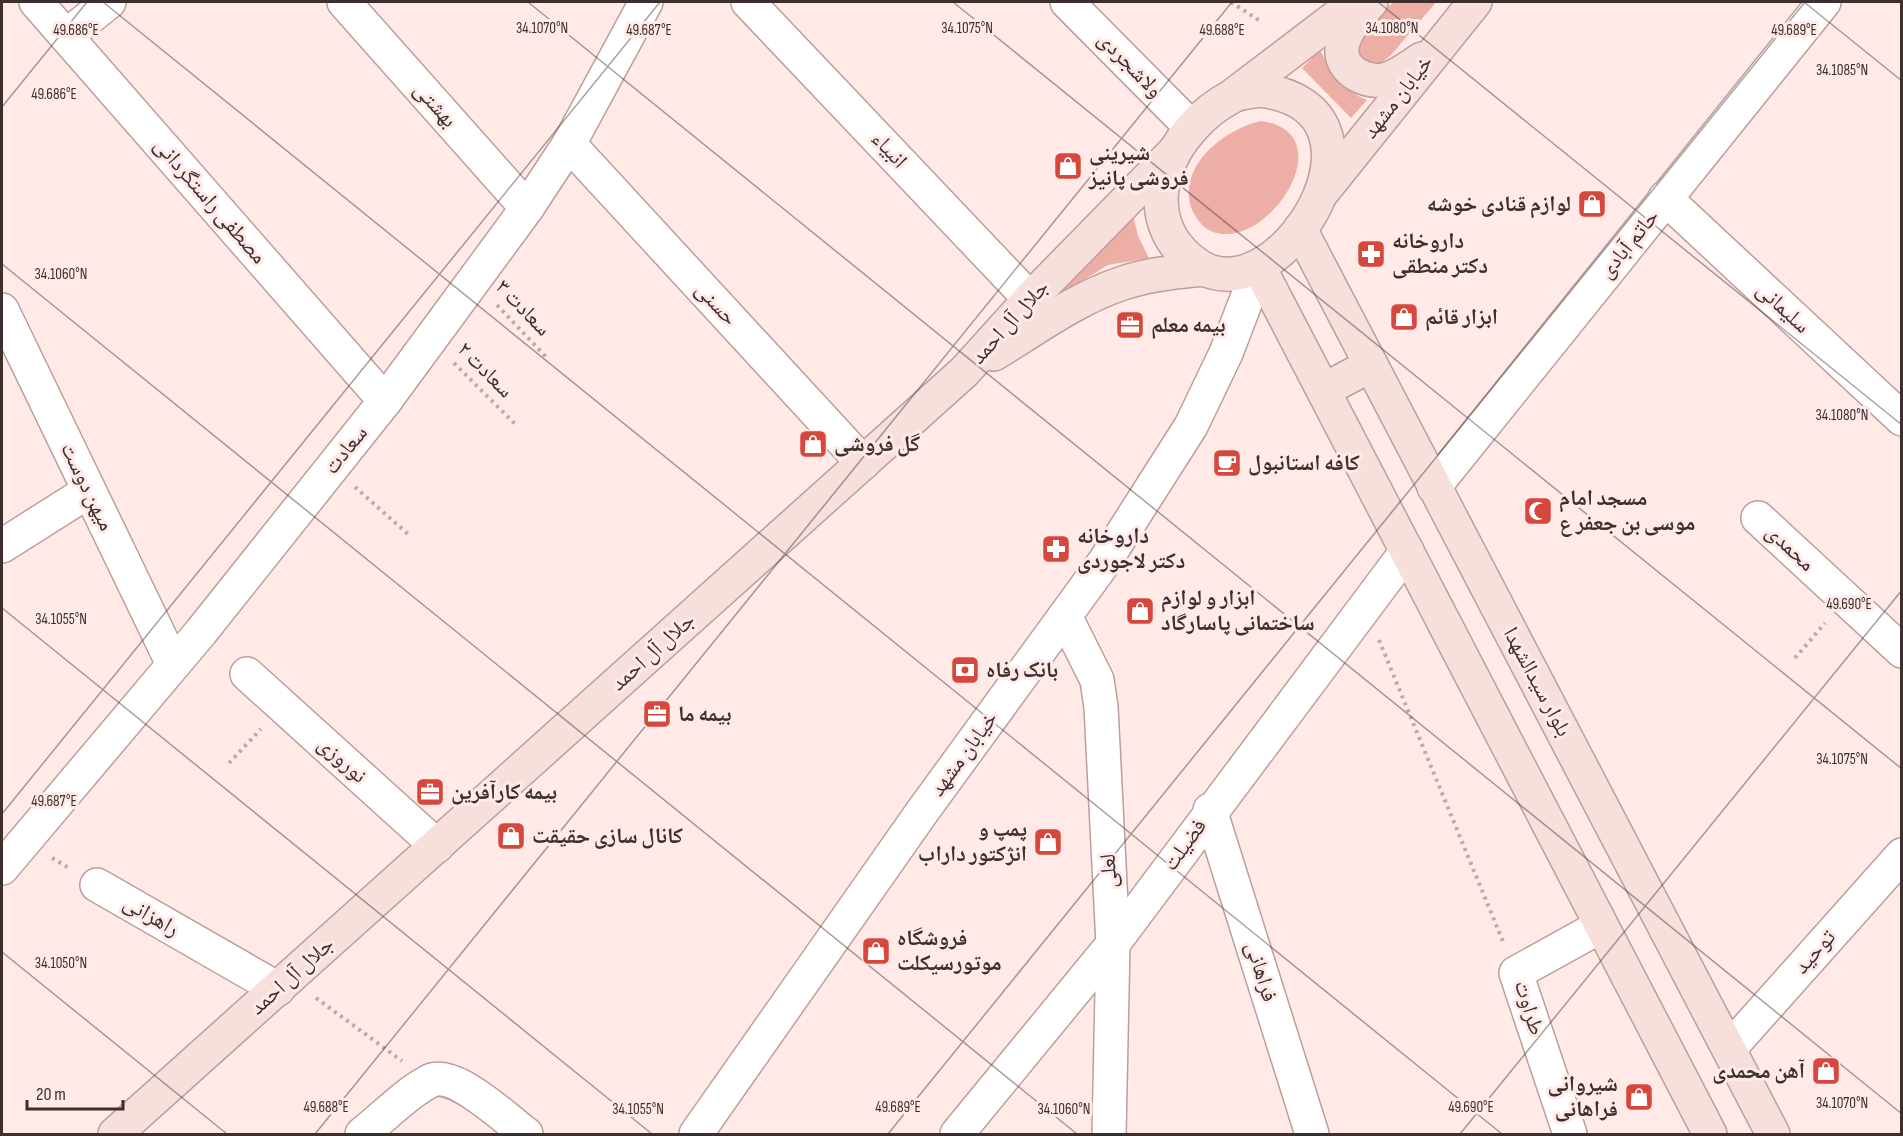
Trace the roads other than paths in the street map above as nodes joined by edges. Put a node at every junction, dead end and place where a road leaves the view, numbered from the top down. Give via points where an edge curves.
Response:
1 (36, 2) edge
2 (109, 2) edge
3 (344, 2) edge
4 (646, 2) edge
5 (748, 2) edge
6 (1067, 2) edge
7 (1356, 2) edge
8 (1371, 2) edge
9 (1475, 2) edge
10 (1824, 2) edge
11 (66, 36) junction
12 (1434, 51) junction
13 (1234, 94) junction
14 (1183, 140) junction
15 (568, 144) junction
16 (1321, 194) junction
17 (1665, 198) junction
18 (527, 208) junction
19 (1300, 230) junction
20 (1259, 267) junction
21 (1204, 270) junction
22 (1030, 299) junction
23 (2, 310) edge
24 (1371, 365) junction
25 (964, 372) junction
26 (1324, 390) junction
27 (385, 401) junction
28 (1896, 403) edge
29 (863, 463) junction
30 (1434, 487) junction
31 (89, 491) junction
32 (1758, 518) dead end
33 (2, 546) edge
34 (1407, 551) junction
35 (1065, 616) junction
36 (1902, 651) edge
37 (173, 664) junction
38 (247, 674) dead end
39 (1210, 810) junction
40 (437, 846) junction
41 (1902, 855) edge
42 (2, 868) edge
43 (98, 885) road end
44 (1601, 926) junction
45 (1113, 944) junction
46 (283, 984) junction
47 (1729, 1049) junction
48 (115, 1134) edge
49 (362, 1134) edge
50 (526, 1134) edge
51 (696, 1134) edge
52 (957, 1134) edge
53 (1109, 1134) edge
54 (1312, 1134) edge
55 (1570, 1134) edge
56 (1710, 1134) edge
57 (1773, 1134) edge

1 - 11 street, مصطفی راستگردانی
2 - 11 street
3 - 18 street, بهشتی
4 - 15 street, سعادت
5 - 22 street, انبیاء
6 - 14 street, ولاشجردی
7 - 13 main road
8 - 12 main road via 1349,30 1342,48 1344,62 1357,76 1388,79
9 - 12 main road, خیابان مشهد
10 - 17 street, حاتم آبادی
11 - 27 street, مصطفی راستگردانی
12 - 16 main road, خیابان مشهد
13 - 14 main road via 1212,109
13 - 16 main road via 1259,90 1282,93 1303,104 1320,123 1329,145 1330,164
14 - 21 main road via 1161,192 1161,215 1182,254
14 - 22 main road, جلال آل احمد
15 - 18 street, سعادت
15 - 29 street, حسنی
16 - 19 main road
17 - 28 street, سلیمانی
17 - 30 street, حاتم آبادی
18 - 27 street, سعادت
19 - 20 main road
19 - 24 main road, بلوار سیدالشهدا
20 - 21 main road via 1241,272
20 - 26 main road
20 - 35 street, خیابان مشهد via 1226,353 1191,426
21 - 25 main road via 1162,273 1121,284 1072,307
22 - 25 main road, جلال آل احمد
23 - 31 street, میهن دوست
24 - 26 main road
24 - 30 main road, بلوار سیدالشهدا
25 - 29 main road, جلال آل احمد
26 - 34 main road
27 - 37 street, سعادت
29 - 40 main road, جلال آل احمد
30 - 47 main road, بلوار سیدالشهدا
31 - 33 street
31 - 37 street, میهن دوست
32 - 36 street, محمدی
34 - 39 street, فضیلت
34 - 44 main road
35 - 45 street, لعلی via 1097,680 1101,707
35 - 51 street, خیابان مشهد
37 - 42 street, سعادت
38 - 40 street, نوروزی
39 - 45 street, فضیلت
39 - 54 street, فراهانی
40 - 46 main road, جلال آل احمد
41 - 47 street, توحید
43 - 46 street, راهزانی
44 - 55 street, طراوت via 1516,973
44 - 56 main road
45 - 52 street, فضیلت
45 - 53 street, لعلی
46 - 48 main road, جلال آل احمد
47 - 57 main road, بلوار سیدالشهدا
49 - 50 street via 429,1080 447,1078

